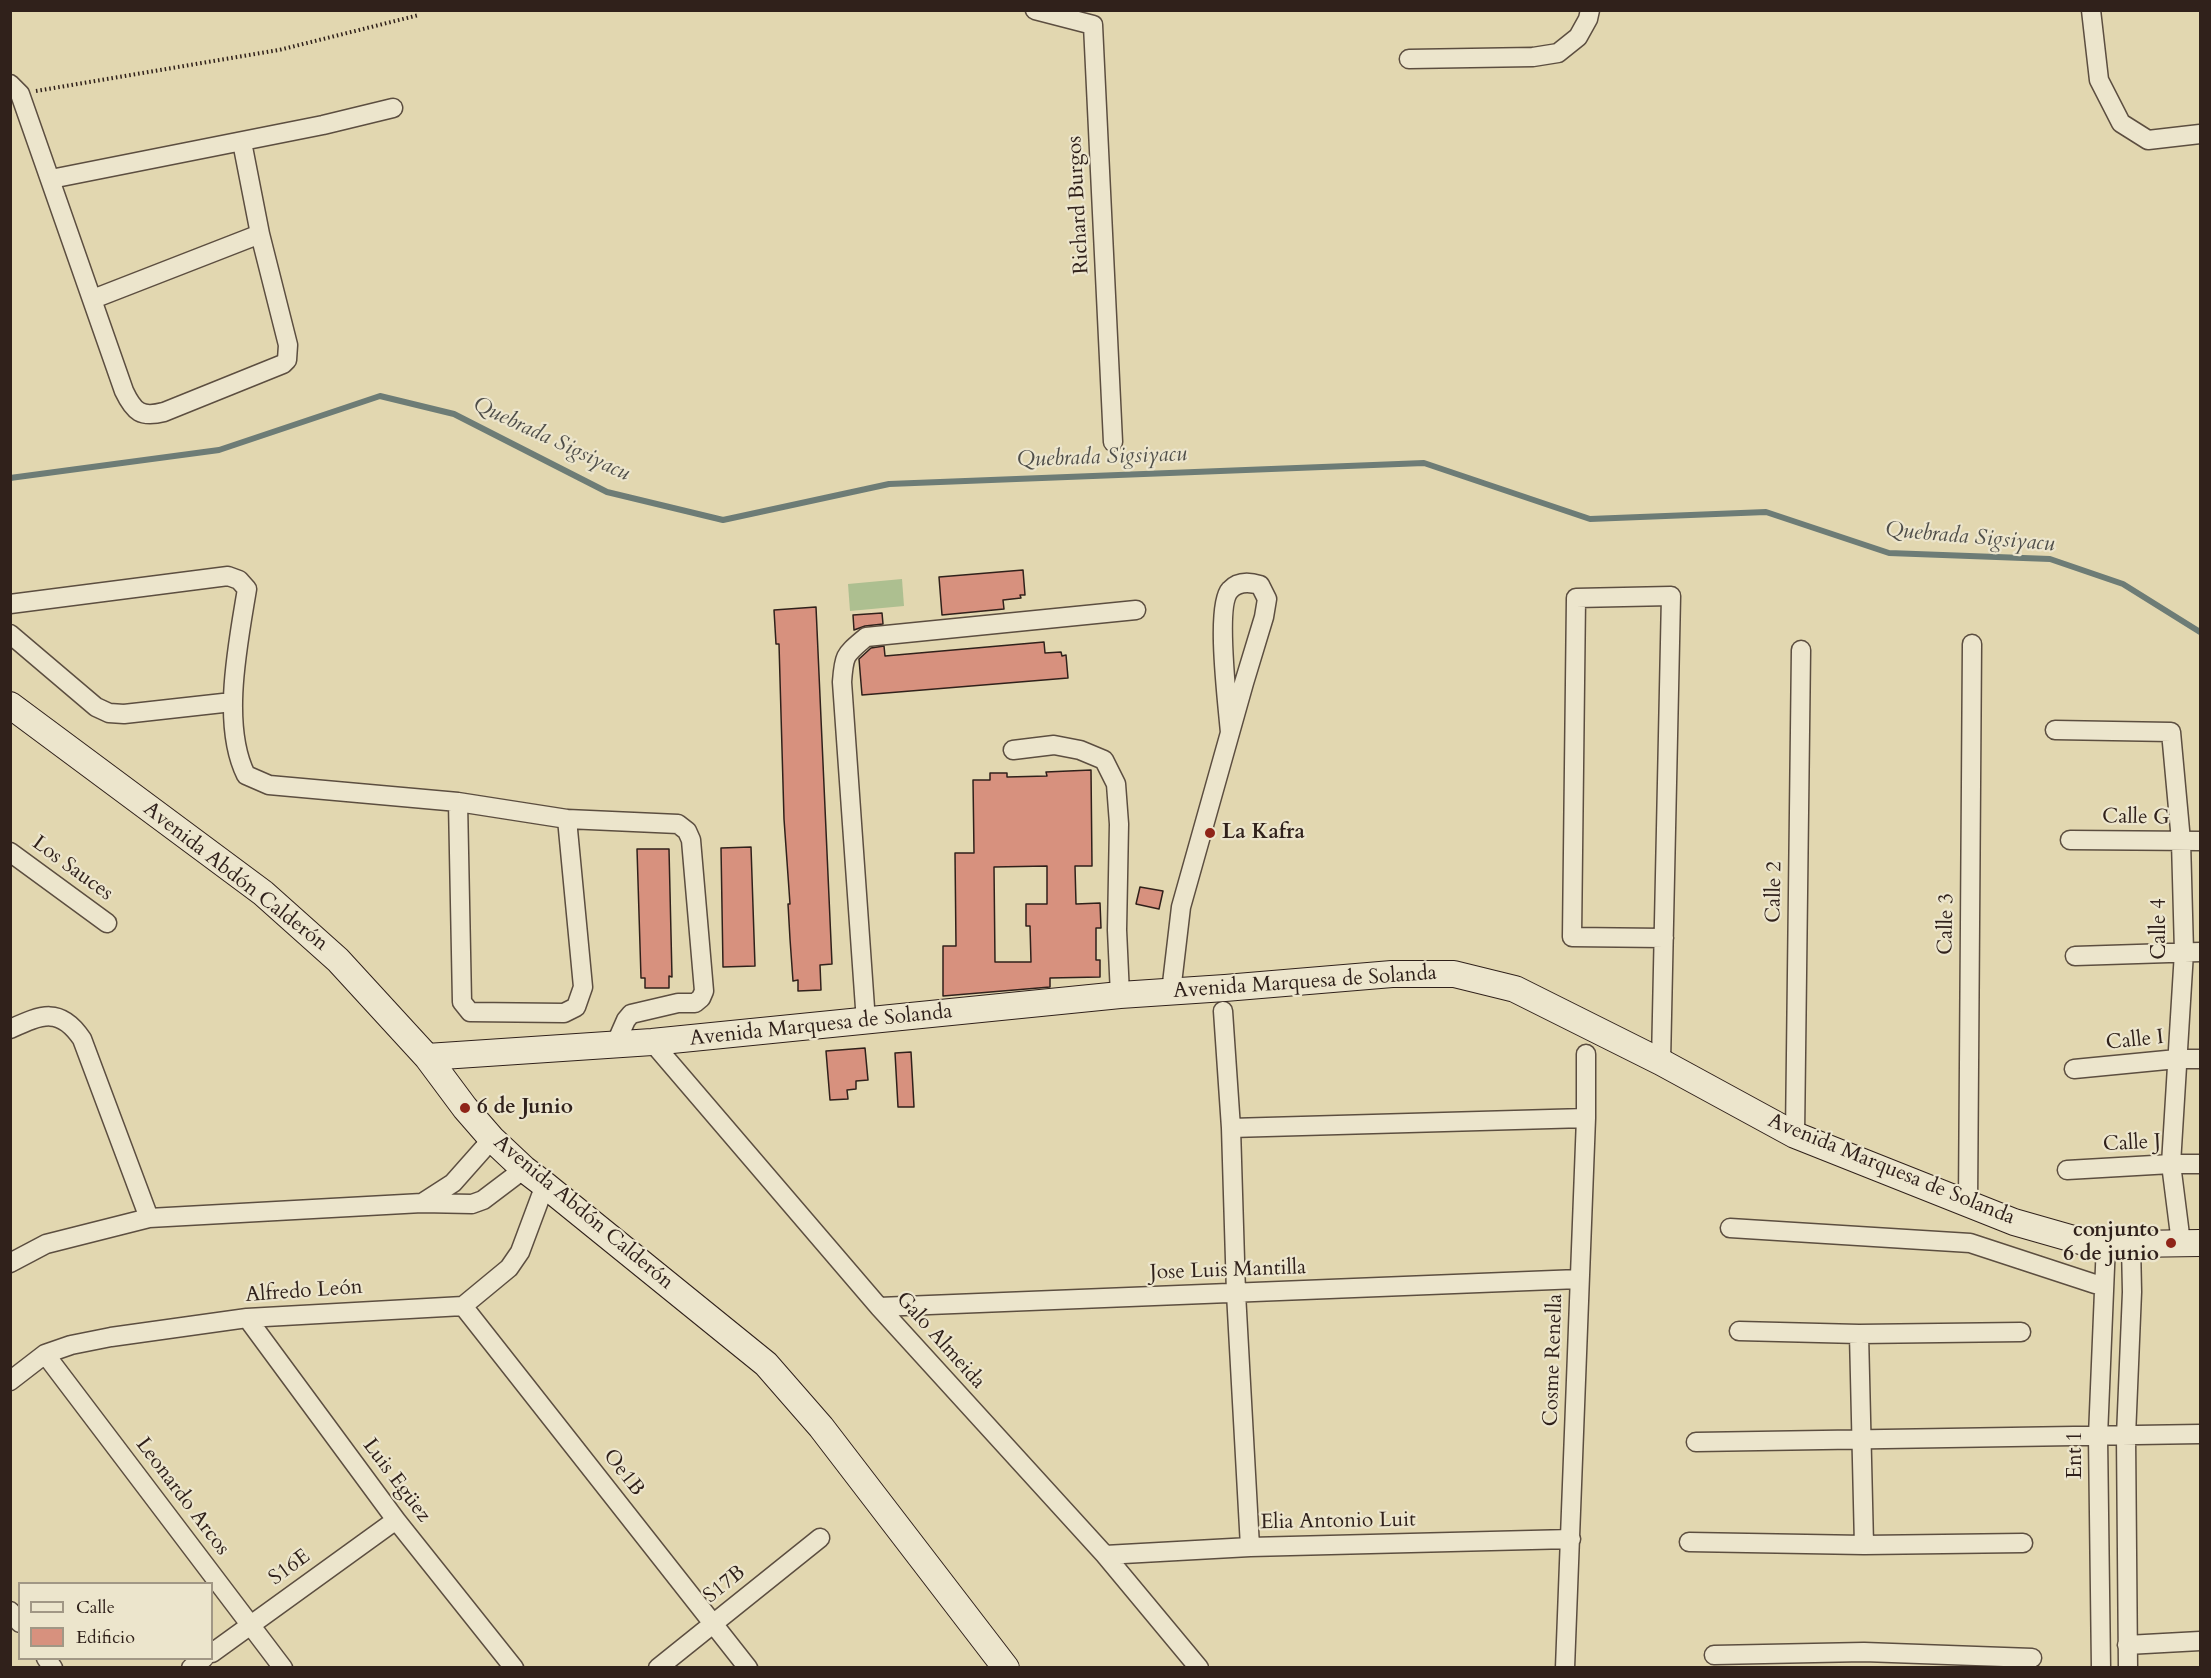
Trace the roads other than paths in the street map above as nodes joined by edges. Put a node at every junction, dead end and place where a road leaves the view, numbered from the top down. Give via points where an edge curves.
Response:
1 (1035, 10) edge
2 (1590, 10) edge
3 (2091, 10) edge
4 (1409, 59) dead end
5 (15, 89) edge
6 (393, 108) dead end
7 (2200, 134) edge
8 (242, 142) junction
9 (51, 179) junction
10 (260, 234) junction
11 (93, 299) junction
12 (1113, 442) dead end
13 (10, 604) edge
14 (1136, 610) dead end
15 (10, 634) edge
16 (1972, 644) dead end
17 (1801, 650) dead end
18 (232, 702) junction
19 (10, 705) edge
20 (2055, 730) dead end
21 (1230, 733) junction
22 (1013, 750) dead end
23 (458, 802) junction
24 (567, 819) junction
25 (2070, 840) dead end
26 (2181, 841) junction
27 (2200, 841) edge
28 (10, 852) edge
29 (107, 923) dead end
30 (1664, 938) junction
31 (2192, 952) edge
32 (2076, 956) dead end
33 (1171, 992) junction
34 (1120, 995) junction
35 (1223, 1011) dead end
36 (866, 1022) junction
37 (10, 1029) edge
38 (652, 1042) junction
39 (615, 1045) junction
40 (1586, 1054) dead end
41 (428, 1057) junction
42 (2177, 1059) junction
43 (2200, 1059) edge
44 (1661, 1062) junction
45 (2074, 1069) dead end
46 (1586, 1118) junction
47 (1231, 1128) junction
48 (1795, 1135) junction
49 (492, 1139) junction
50 (2171, 1164) junction
51 (2200, 1164) edge
52 (524, 1169) junction
53 (2067, 1170) dead end
54 (545, 1185) junction
55 (422, 1203) junction
56 (1968, 1205) junction
57 (149, 1218) junction
58 (1730, 1228) dead end
59 (2191, 1243) edge
60 (2119, 1244) junction
61 (10, 1263) edge
62 (1578, 1279) junction
63 (2104, 1285) junction
64 (1236, 1293) junction
65 (463, 1306) junction
66 (879, 1307) junction
67 (247, 1318) junction
68 (1739, 1331) dead end
69 (2021, 1332) dead end
70 (1859, 1334) junction
71 (45, 1354) junction
72 (10, 1381) edge
73 (2200, 1434) edge
74 (2098, 1436) junction
75 (2126, 1436) junction
76 (1862, 1440) junction
77 (1696, 1442) dead end
78 (396, 1520) junction
79 (820, 1538) dead end
80 (1571, 1539) junction
81 (1689, 1542) dead end
82 (2023, 1543) dead end
83 (1864, 1545) junction
84 (1250, 1547) junction
85 (1105, 1555) junction
86 (713, 1623) junction
87 (251, 1625) junction
88 (2200, 1641) edge
89 (2127, 1645) junction
90 (213, 1652) edge
91 (1714, 1655) dead end
92 (2031, 1658) dead end
93 (1864, 1660) edge
94 (283, 1668) edge
95 (514, 1668) edge
96 (658, 1668) edge
97 (748, 1668) edge
98 (1006, 1668) edge
99 (1199, 1668) edge
100 (1565, 1668) edge
101 (2101, 1668) edge
102 (2128, 1668) edge

1 - 12 street, Richard Burgos via 1093,25
2 - 4 street via 1578,37 1558,53
3 - 7 street via 2099,80 2121,123 2148,140
5 - 9 street
6 - 8 street
8 - 9 street
8 - 10 street
9 - 11 street
10 - 11 street
10 - 11 street via 288,345 287,360 164,412 140,413 131,404
13 - 18 street via 228,576 239,580 247,590
14 - 36 street via 866,637 843,660
15 - 18 street via 96,707 109,713
16 - 56 street, Calle 3
17 - 48 street, Calle 2
18 - 23 street via 239,760 246,775 269,785
19 - 41 street, Avenida Abdón Calderón via 263,893 338,960
20 - 26 street, Calle 4 via 2171,732
21 - 21 street via 1267,598 1260,585 1253,583 1231,588 1226,596 1224,665
21 - 33 street via 1181,907
22 - 34 street via 1054,745 1080,750 1104,760 1116,784
23 - 24 street
23 - 24 street via 462,1002 470,1012 564,1013 576,1007 583,987
24 - 39 street via 678,824 692,840 704,991 695,1003 631,1014
25 - 26 street, Calle G
26 - 27 street, Calle G
26 - 31 street, Calle 4
28 - 29 street, Los Sauces
30 - 30 street via 1671,596 1576,598 1572,937
30 - 44 street
31 - 32 street
31 - 42 street, Calle 4
33 - 34 street, Avenida Marquesa de Solanda
33 - 44 street, Avenida Marquesa de Solanda via 1392,974 1454,974 1515,989
34 - 36 street, Avenida Marquesa de Solanda
35 - 47 street
36 - 38 street, Avenida Marquesa de Solanda
37 - 57 street via 47,1015 62,1018 74,1027 82,1039
38 - 39 street, Avenida Marquesa de Solanda
38 - 66 street, Galo Almeida
39 - 41 street, Avenida Marquesa de Solanda
40 - 46 street, Cosme Renella
41 - 49 street, Avenida Abdón Calderón
42 - 43 street, Calle I
42 - 45 street, Calle I
42 - 50 street, Calle 4
44 - 48 street, Avenida Marquesa de Solanda
46 - 47 street
46 - 62 street, Cosme Renella
47 - 64 street
48 - 56 street, Avenida Marquesa de Solanda
49 - 52 street, Avenida Abdón Calderón
49 - 55 street via 453,1183
50 - 51 street, Calle J
50 - 53 street, Calle J
50 - 59 street, Calle 4
52 - 54 street, Avenida Abdón Calderón
52 - 55 street via 472,1204
54 - 65 street via 509,1268
54 - 98 street, Avenida Abdón Calderón via 766,1365 821,1427
55 - 57 street
56 - 60 street, Avenida Marquesa de Solanda via 2084,1242
57 - 61 street via 46,1244
58 - 63 street via 1970,1243
59 - 60 street, Avenida Marquesa de Solanda
60 - 63 street, Ent 1
60 - 75 street via 2132,1292
62 - 64 street, Jose Luis Mantilla
62 - 80 street, Cosme Renella
63 - 74 street, Ent 1
64 - 66 street, Jose Luis Mantilla
64 - 84 street
65 - 67 street, Alfredo León
65 - 86 street, Oe1B
66 - 85 street, Galo Almeida
67 - 71 street, Alfredo León via 111,1337
67 - 78 street, Luis Egüez
68 - 70 street
69 - 70 street
70 - 76 street
71 - 72 street, Alfredo León
71 - 87 street, Leonardo Arcos
73 - 75 street
74 - 75 street
74 - 76 street
74 - 101 street, Ent 1
75 - 89 street
76 - 77 street
76 - 83 street
78 - 87 street, S16E
78 - 95 street, Luis Egüez
79 - 86 street, S17B
80 - 84 street, Elia Antonio Luit
80 - 100 street, Cosme Renella
81 - 83 street
82 - 83 street
84 - 85 street, Elia Antonio Luit
85 - 99 street, Galo Almeida
86 - 96 street, S17B
86 - 97 street, Oe1B
87 - 90 street, S16E
87 - 94 street, Leonardo Arcos
88 - 89 street
89 - 102 street
91 - 93 street
92 - 93 street

